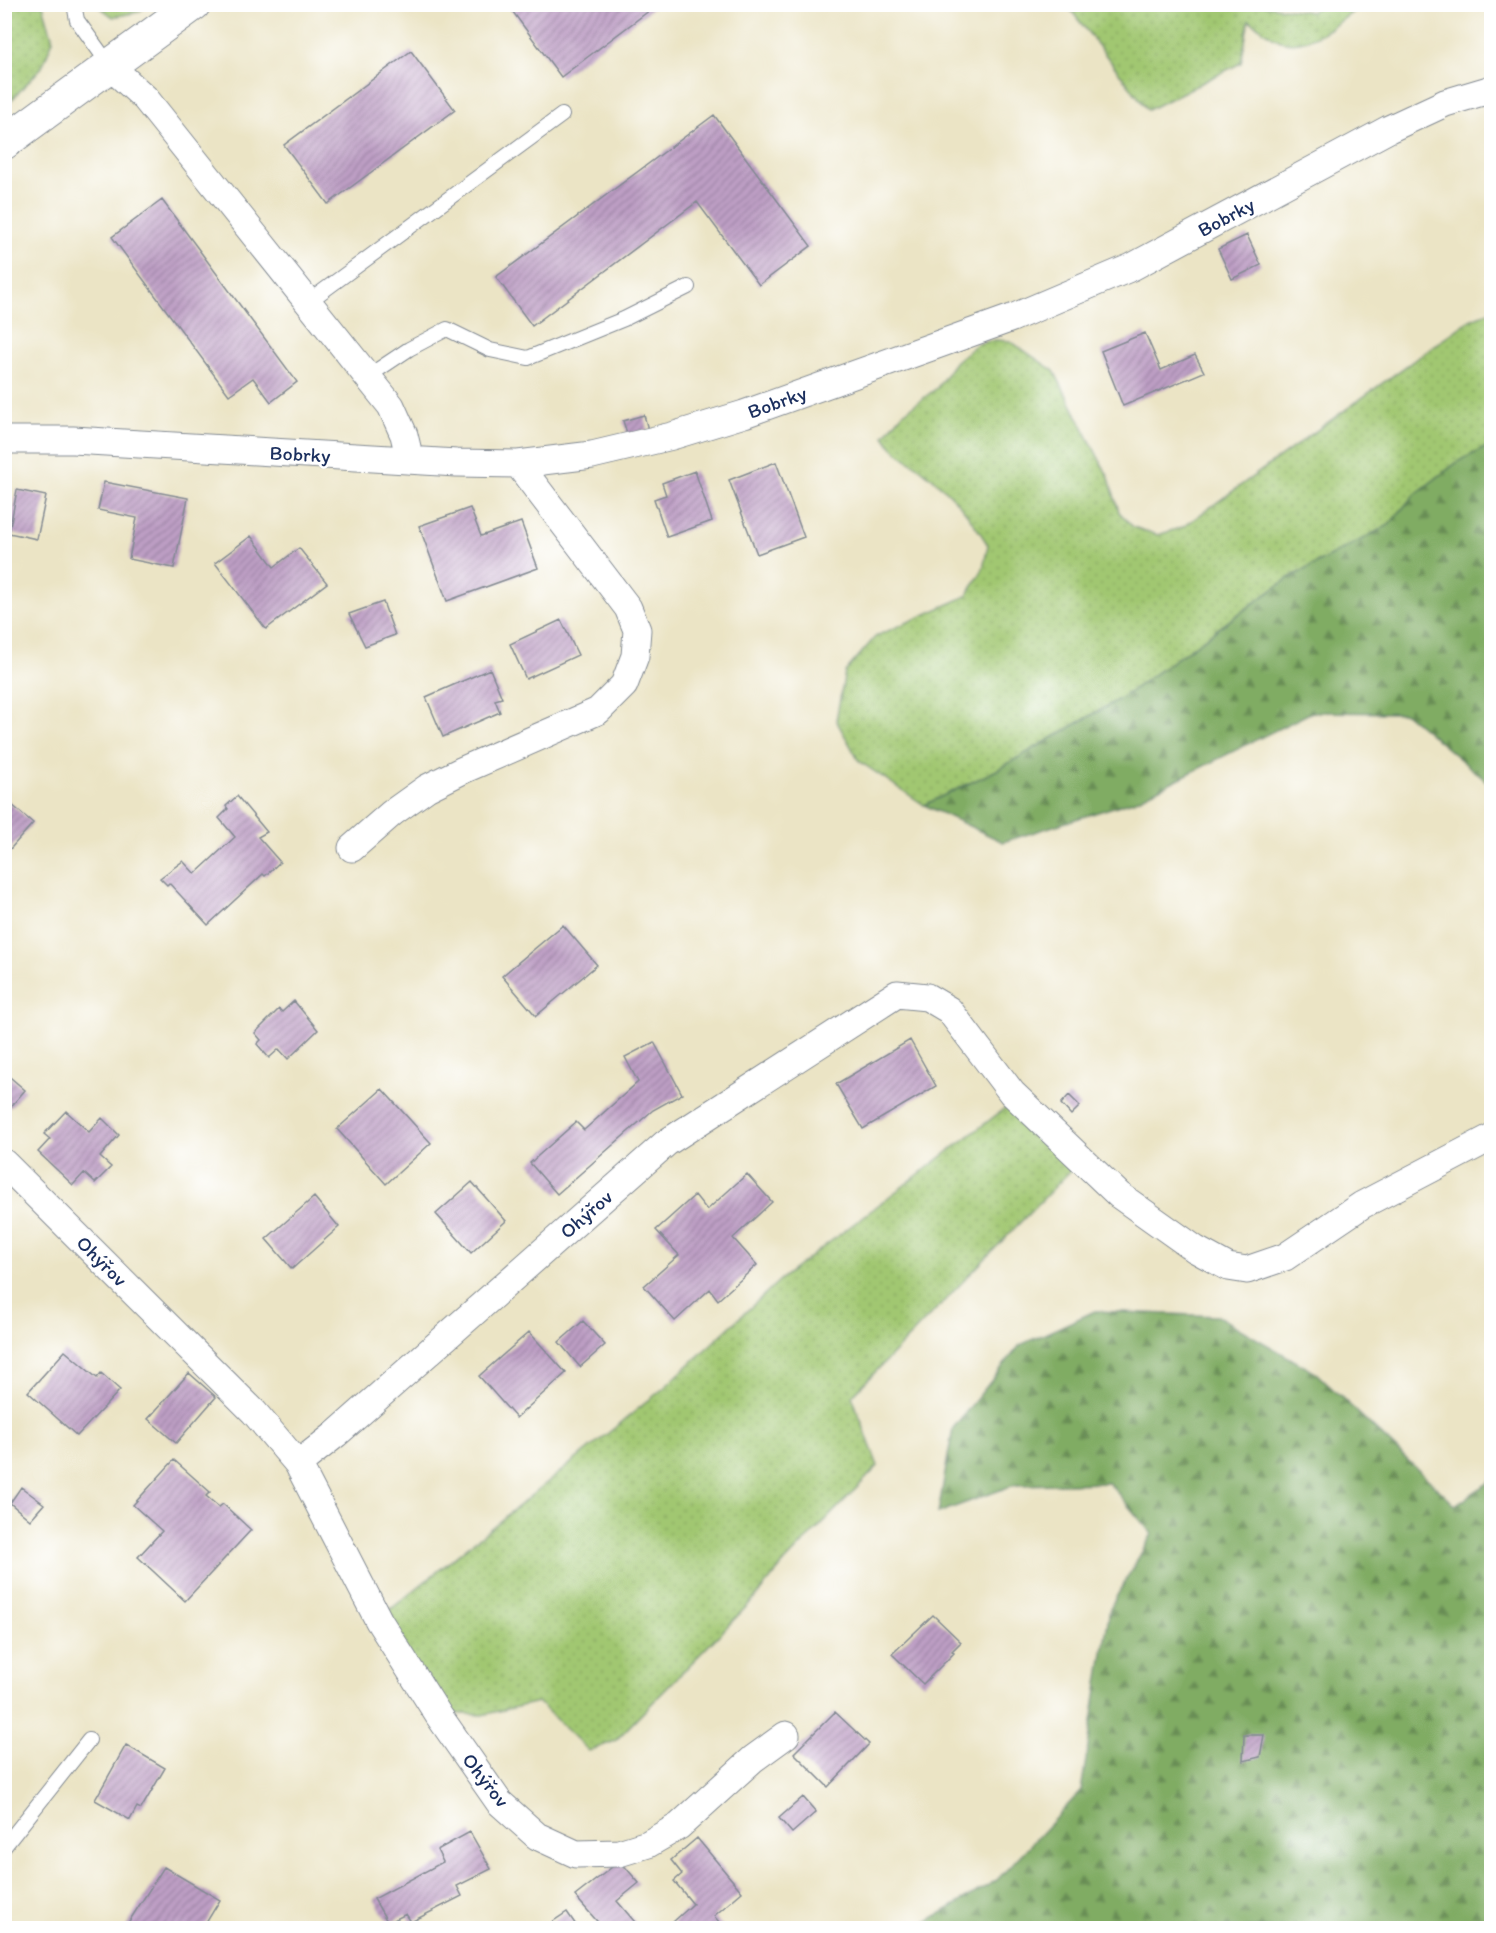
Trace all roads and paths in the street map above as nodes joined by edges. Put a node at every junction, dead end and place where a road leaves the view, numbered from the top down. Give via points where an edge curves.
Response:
1 (74, 4) edge
2 (195, 4) edge
3 (110, 66) junction
4 (1491, 89) edge
5 (562, 115) dead end
6 (4, 143) edge
7 (688, 287) dead end
8 (308, 302) junction
9 (367, 376) junction
10 (4, 440) edge
11 (410, 460) junction
12 (518, 464) junction
13 (352, 848) dead end
14 (1491, 1137) edge
15 (4, 1163) edge
16 (298, 1464) junction
17 (786, 1735) dead end
18 (89, 1740) dead end
19 (4, 1847) edge

1 - 3 lane via 77,20
2 - 3 street
3 - 6 street
3 - 8 street via 145,98
4 - 12 street, Bobrky via 1444,103 1389,129 1132,267 1012,318 672,436 592,455
5 - 8 lane
7 - 9 lane via 624,319 528,358 490,350 447,329
8 - 9 street
9 - 11 street via 391,406
10 - 11 street, Bobrky via 73,440
11 - 12 street, Bobrky
12 - 13 street via 628,608 637,630 635,656 624,685 598,711 427,788
14 - 16 street, Ohýřov via 1362,1205 1285,1257 1247,1270 1228,1267 1195,1249 1111,1188 1012,1093 949,1010 927,997 897,994 666,1143
15 - 16 street, Ohýřov via 254,1412
16 - 17 street, Ohýřov via 379,1621 439,1716 499,1802 537,1836 576,1854 619,1852 648,1844 679,1826 753,1759
18 - 19 lane

